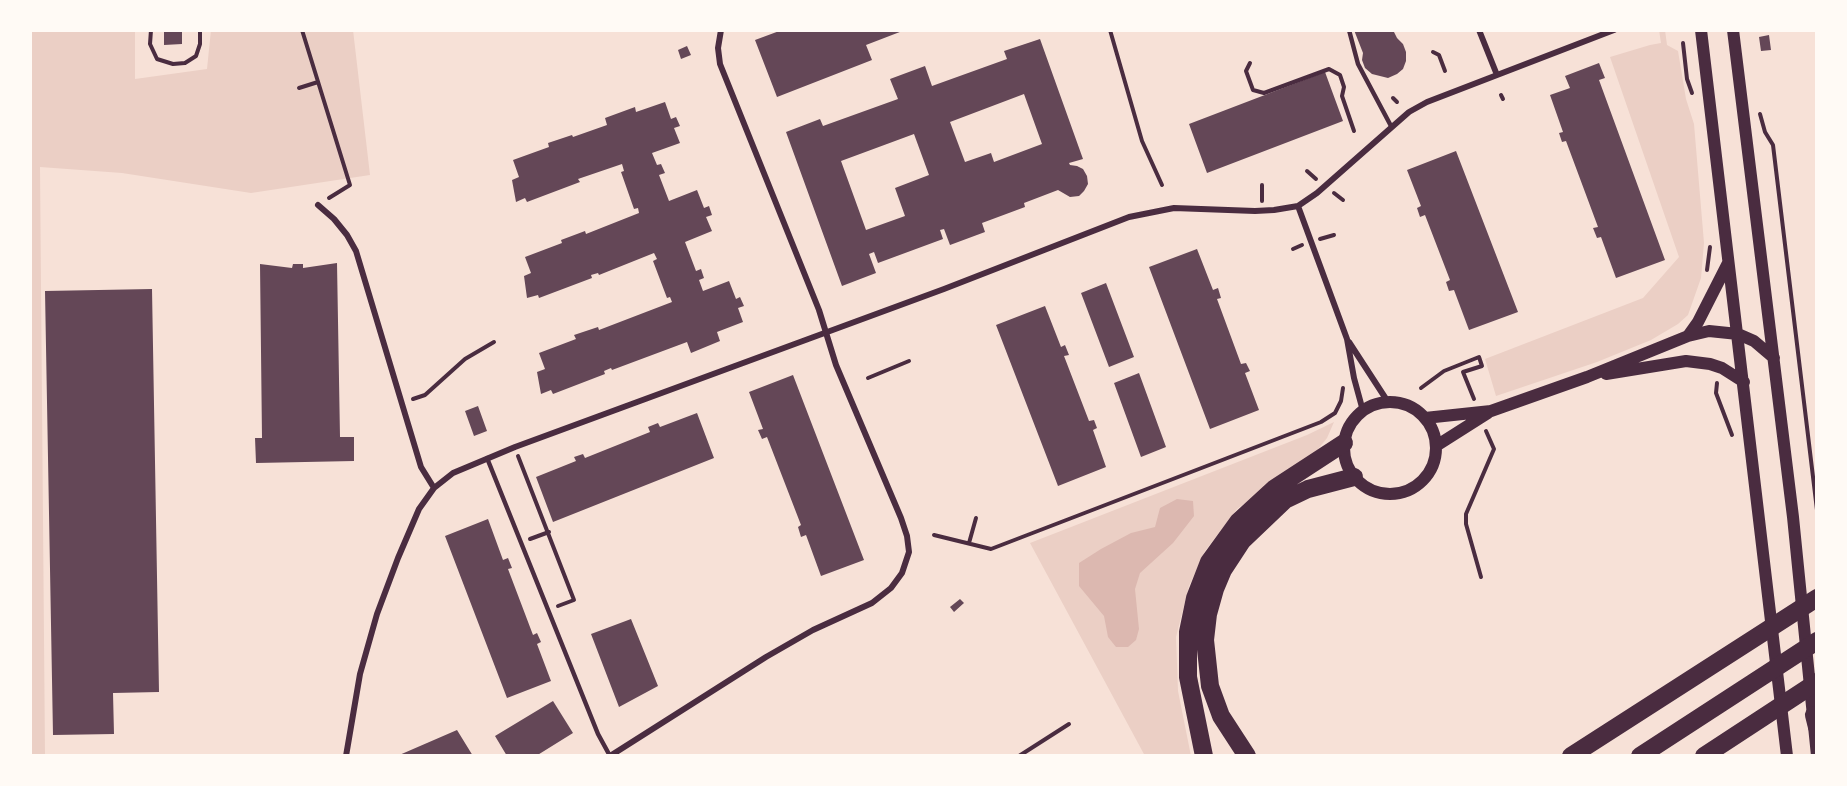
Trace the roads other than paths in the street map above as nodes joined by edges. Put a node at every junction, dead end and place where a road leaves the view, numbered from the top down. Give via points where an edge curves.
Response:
1 (721, 30) edge
2 (1349, 30) edge
3 (1479, 30) edge
4 (1614, 30) edge
5 (1701, 30) edge
6 (1733, 30) edge
7 (1497, 75) junction
8 (1391, 126) junction
9 (318, 205) road end
10 (1298, 206) junction
11 (1728, 262) junction
12 (826, 332) junction
13 (1738, 334) junction
14 (1688, 336) junction
15 (1347, 339) junction
16 (1774, 358) junction
17 (1587, 377) junction
18 (1744, 382) junction
19 (1388, 402) junction
20 (1363, 411) junction
21 (1491, 411) junction
22 (1425, 418) junction
23 (1344, 443) junction
24 (1436, 446) junction
25 (487, 458) junction
26 (1354, 477) junction
27 (434, 488) junction
28 (1817, 598) edge
29 (1817, 640) edge
30 (1817, 682) edge
31 (1816, 721) edge
32 (1572, 755) edge
33 (346, 756) edge
34 (610, 756) edge
35 (1204, 756) edge
36 (1247, 756) edge
37 (1640, 756) edge
38 (1704, 756) edge
39 (1787, 756) edge
40 (1817, 756) edge

1 - 12 street via 720,64
2 - 8 lane via 1358,64
3 - 7 street
4 - 7 street
5 - 11 main road
6 - 16 main road
7 - 8 street via 1427,102
8 - 10 street
9 - 27 street via 334,219 356,251 421,467
10 - 12 street via 1263,211 1174,208 1129,217
10 - 15 street
11 - 13 main road
11 - 14 main road
12 - 25 street
12 - 34 street via 904,527 909,552 902,573 872,603 766,657
13 - 14 main road via 1710,331
13 - 16 main road via 1754,341
13 - 18 main road
14 - 17 main road
15 - 19 street
15 - 20 street
16 - 31 main road
17 - 18 main road via 1686,361 1722,368
17 - 21 main road
18 - 39 main road
19 - 20 main road
19 - 22 main road via 1415,409
20 - 23 main road via 1353,420
21 - 22 main road
21 - 24 main road
22 - 24 main road
23 - 26 main road via 1347,467
23 - 35 highway via 1275,488 1238,522 1209,562 1195,598 1188,632 1188,676
24 - 26 main road via 1428,475 1404,492 1377,493
25 - 27 street via 453,473
25 - 34 lane
26 - 36 highway via 1308,489 1285,500 1242,542 1219,580 1205,640 1209,674 1221,716
27 - 33 street via 415,516 377,614 360,674
28 - 32 highway
29 - 37 highway
30 - 38 highway
31 - 40 main road

